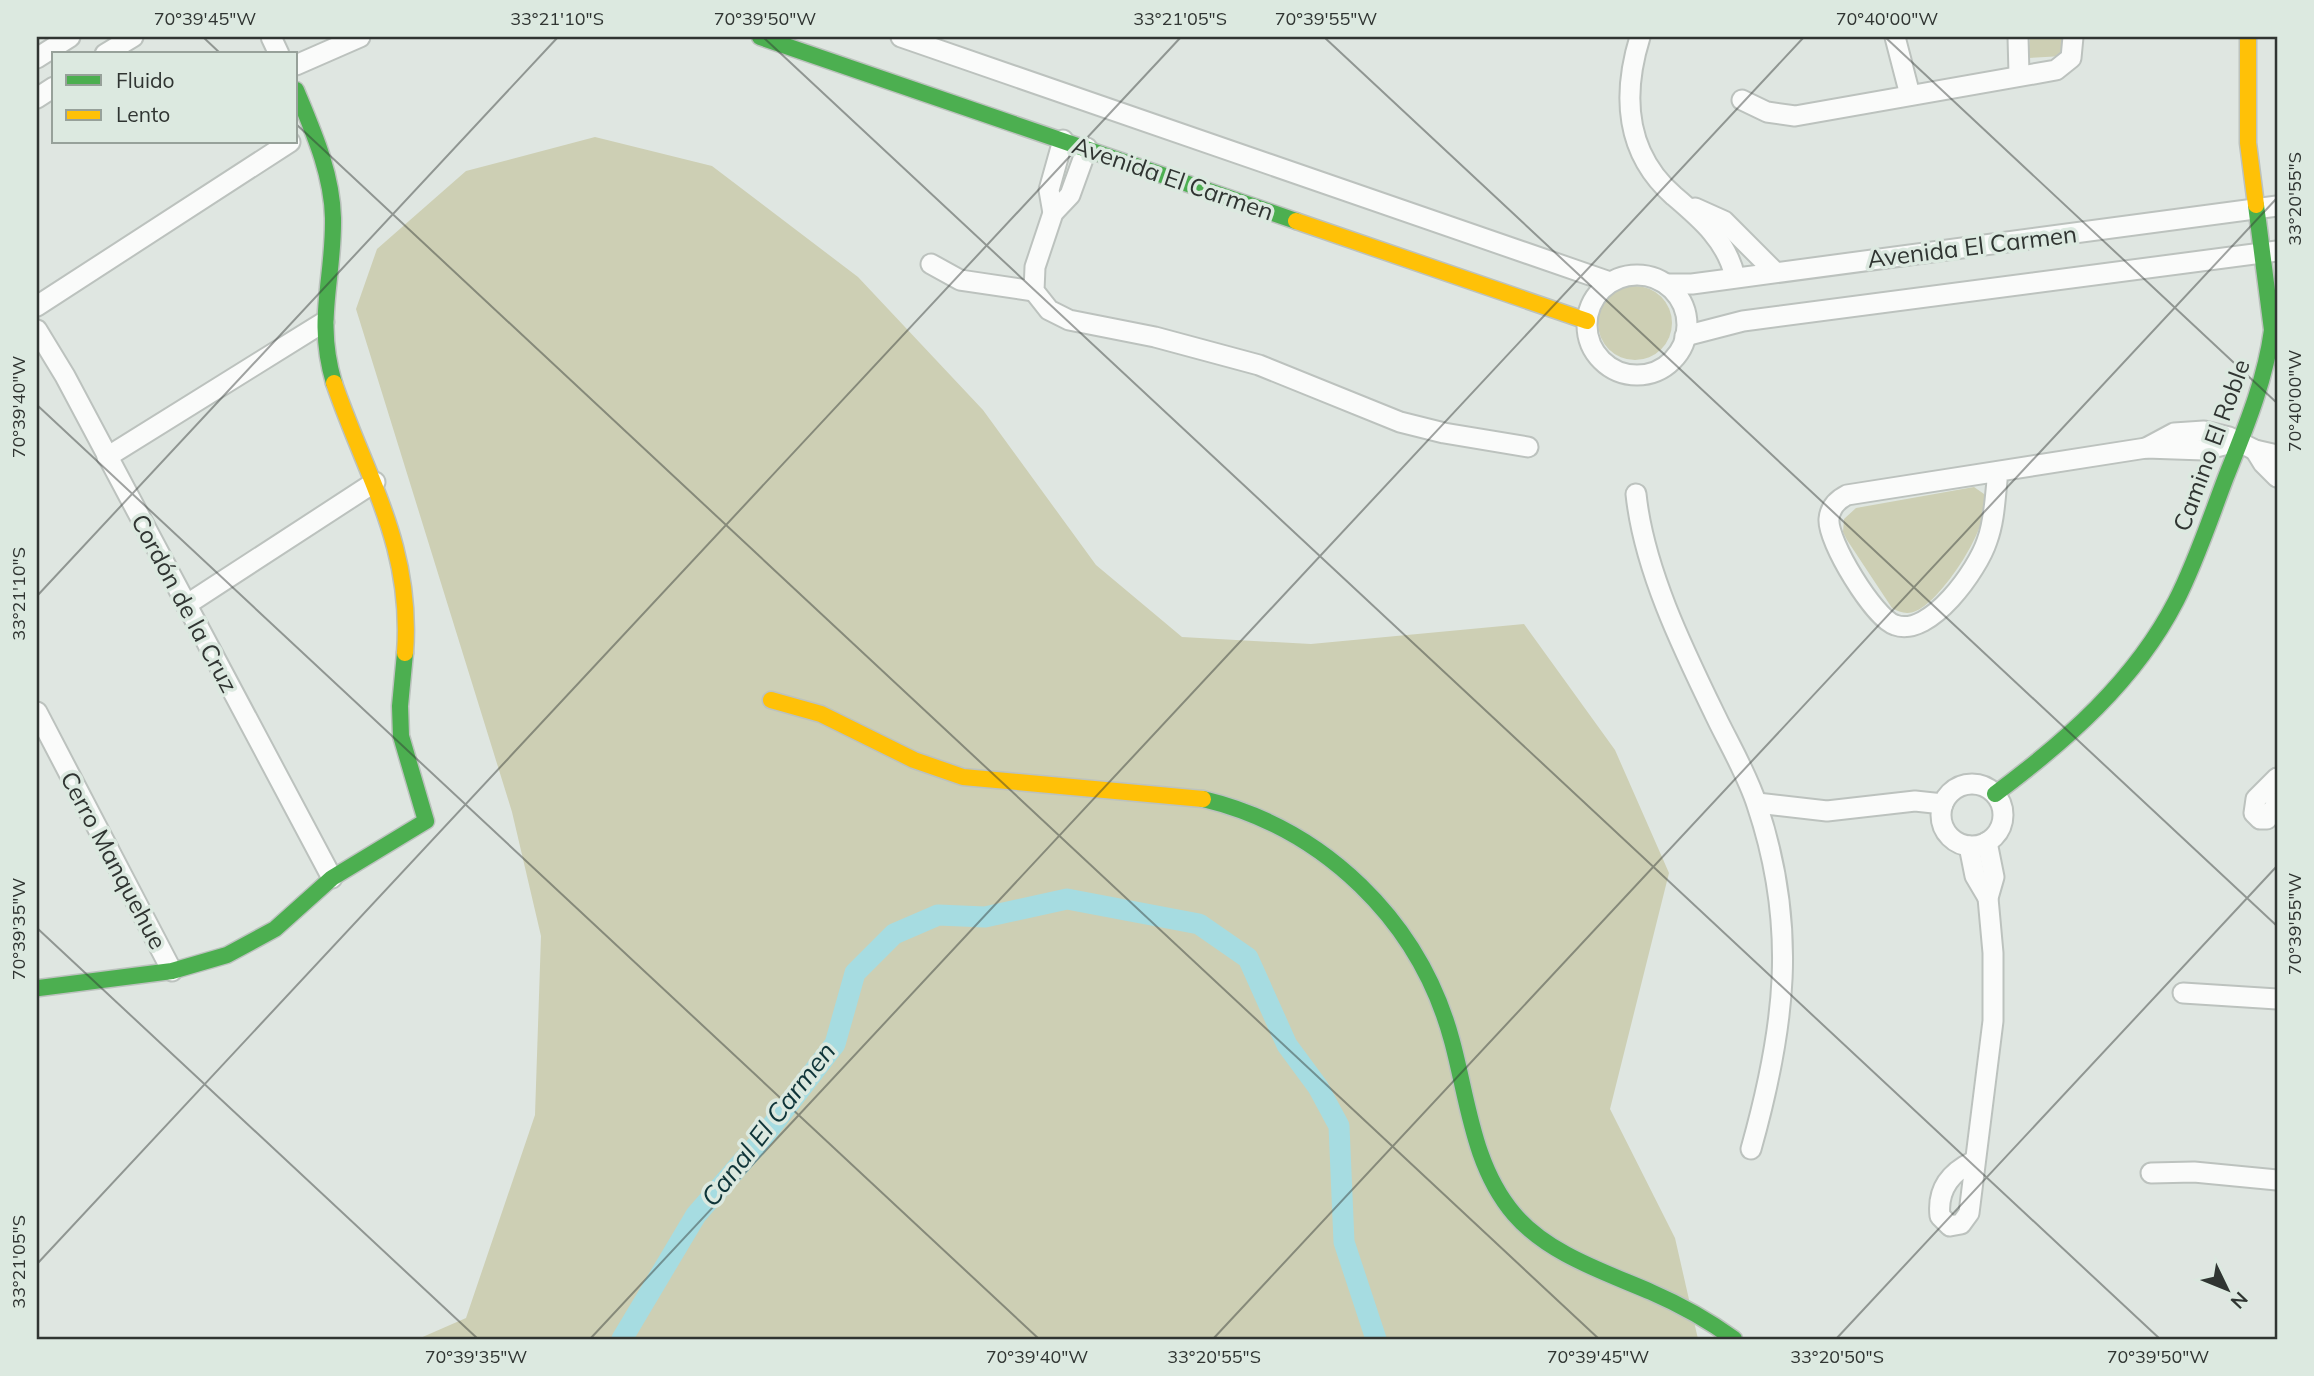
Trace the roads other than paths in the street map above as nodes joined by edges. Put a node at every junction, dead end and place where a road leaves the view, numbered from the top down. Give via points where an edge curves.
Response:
1 (70, 37) edge
2 (132, 37) edge
3 (360, 37) edge
4 (760, 37) edge
5 (901, 37) edge
6 (1895, 37) edge
7 (2018, 37) edge
8 (2073, 37) edge
9 (2248, 37) edge
10 (924, 40) edge
11 (1636, 43) edge
12 (945, 44) edge
13 (108, 52) edge
14 (37, 58) edge
15 (298, 64) edge
16 (2019, 74) junction
17 (52, 88) edge
18 (1910, 95) junction
19 (37, 98) edge
20 (1742, 100) dead end
21 (298, 101) edge
22 (304, 133) edge
23 (1063, 140) junction
24 (287, 144) edge
25 (1087, 148) junction
26 (1687, 206) junction
27 (2277, 206) edge
28 (2257, 208) junction
29 (1053, 213) junction
30 (2270, 252) edge
31 (931, 264) dead end
32 (1775, 272) junction
33 (1735, 277) junction
34 (1610, 282) junction
35 (1666, 284) junction
36 (1034, 291) junction
37 (37, 306) edge
38 (1587, 321) junction
39 (324, 322) junction
40 (37, 330) edge
41 (1685, 336) junction
42 (2247, 445) junction
43 (1528, 447) dead end
44 (2277, 455) edge
45 (107, 457) junction
46 (1998, 472) junction
47 (2277, 477) edge
48 (375, 482) junction
49 (1636, 494) dead end
50 (186, 605) junction
51 (771, 701) dead end
52 (37, 712) edge
53 (2277, 778) edge
54 (1995, 794) junction
55 (1756, 803) junction
56 (2277, 803) edge
57 (1943, 804) junction
58 (1978, 844) junction
59 (332, 878) junction
60 (172, 971) junction
61 (39, 988) dead end
62 (2183, 993) dead end
63 (2277, 999) edge
64 (1751, 1149) dead end
65 (1972, 1162) dead end
66 (2151, 1173) dead end
67 (2277, 1180) edge
68 (1734, 1339) edge

1 - 14 street
2 - 13 street
3 - 15 street
4 - 23 street, Avenida El Carmen
5 - 10 street, Avenida El Carmen
6 - 18 street
7 - 16 street
8 - 16 street via 2070,58 2062,68
9 - 28 street, Camino El Roble via 2248,143
10 - 12 street, Avenida El Carmen
11 - 26 street via 1628,97 1636,141 1654,174
12 - 34 street, Avenida El Carmen
16 - 18 street
17 - 19 street
18 - 20 street via 1795,116 1767,112
21 - 22 street
22 - 39 street via 326,172 332,215
23 - 25 street, Avenida El Carmen
23 - 29 street via 1049,190
24 - 37 street
25 - 29 street via 1070,195
25 - 38 street, Avenida El Carmen
26 - 32 street via 1724,221
26 - 33 street via 1725,250
27 - 28 street, Avenida El Carmen
28 - 30 street, Camino El Roble
28 - 32 street, Avenida El Carmen
29 - 36 street via 1037,258
30 - 41 street, Avenida El Carmen via 1744,321
30 - 42 street, Camino El Roble via 2270,352
31 - 36 street via 960,280
32 - 33 street, Avenida El Carmen
33 - 35 street, Avenida El Carmen
34 - 35 street via 1642,275
34 - 38 street via 1594,299
35 - 41 street via 1685,311
36 - 43 street via 1049,310 1069,320 1238,358 1400,422
38 - 41 street via 1589,340 1598,356 1629,374 1664,366 1678,353
39 - 45 street
39 - 48 street via 326,354 342,409
40 - 45 street, Cordón de la Cruz
42 - 44 street
42 - 46 street via 2219,433 2189,431 2164,437 2146,448
42 - 47 street
42 - 54 street, Camino El Roble via 2155,637 2088,717
45 - 50 street, Cordón de la Cruz
46 - 46 street via 1854,493 1836,503 1829,516 1832,533 1864,594 1887,621 1908,627 1923,622 1972,571 1988,540
48 - 50 street
48 - 59 street via 402,572 406,628 399,702 402,746 426,821
49 - 55 street via 1644,535 1679,638
50 - 59 street, Cordón de la Cruz
51 - 68 street via 796,704 850,727 900,756 963,777 1203,799 1258,817 1309,844 1377,902 1415,953 1443,1011 1481,1159 1515,1215 1545,1240 1693,1311
52 - 60 street, Cerro Manquehue
53 - 56 street via 2256,799 2254,813 2267,819
54 - 57 street via 1971,783 1954,790
54 - 58 street via 2003,820 1995,836
55 - 57 street via 1827,811 1915,801
55 - 64 street via 1780,906 1785,966 1767,1091
57 - 58 street via 1946,831 1959,843
58 - 65 street via 1975,876 1988,898 1993,953 1993,1021
59 - 60 street via 295,914 253,942
60 - 61 street
62 - 63 street
66 - 67 street

